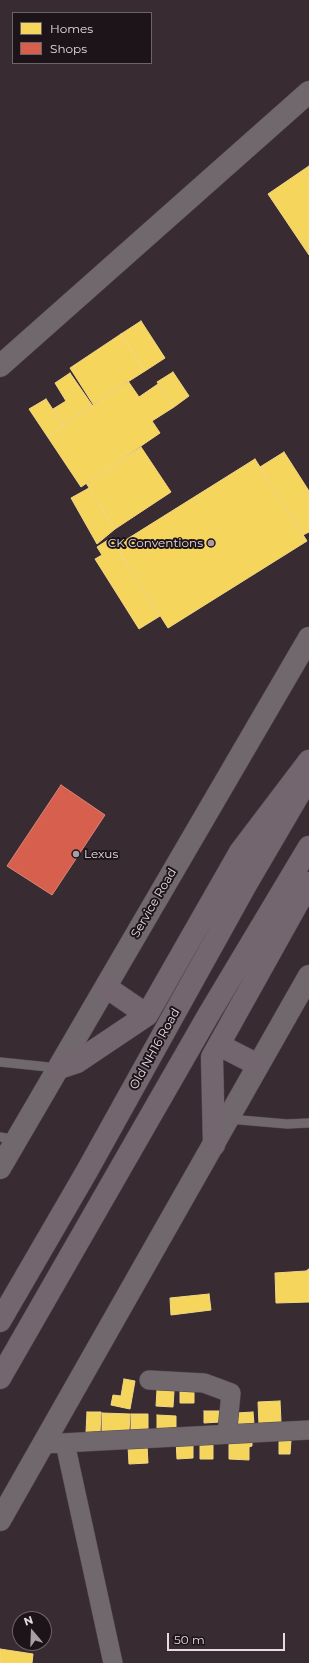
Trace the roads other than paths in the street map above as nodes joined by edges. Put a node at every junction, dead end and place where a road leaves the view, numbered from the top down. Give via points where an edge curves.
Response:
1 (309, 92) edge
2 (0, 366) edge
3 (309, 638) edge
4 (309, 761) edge
5 (309, 777) edge
6 (309, 847) edge
7 (309, 883) edge
8 (309, 976) edge
9 (106, 987) junction
10 (147, 1015) junction
11 (219, 1045) junction
12 (0, 1062) edge
13 (258, 1065) junction
14 (58, 1068) junction
15 (229, 1119) junction
16 (309, 1123) edge
17 (8, 1138) edge
18 (214, 1145) junction
19 (0, 1168) edge
20 (0, 1321) edge
21 (0, 1378) edge
22 (149, 1380) dead end
23 (309, 1430) edge
24 (227, 1434) junction
25 (65, 1443) junction
26 (44, 1444) junction
27 (0, 1520) edge
28 (113, 1663) edge

1 - 2 street
3 - 9 street, Service Road
4 - 10 main road via 240,852
5 - 20 main road, Old NH16 Road
6 - 21 main road via 209,1014
7 - 11 main road
8 - 13 street
9 - 10 main road
9 - 14 street, Service Road
10 - 14 main road via 77,1062
11 - 13 main road
11 - 18 main road via 212,1057
12 - 14 lane
13 - 15 street
14 - 17 street, Service Road
15 - 16 lane via 287,1124
15 - 18 street
17 - 19 street, Service Road
18 - 26 street
22 - 24 street via 204,1383 231,1393
23 - 24 street
24 - 25 street
25 - 26 street
25 - 28 street
26 - 27 street

